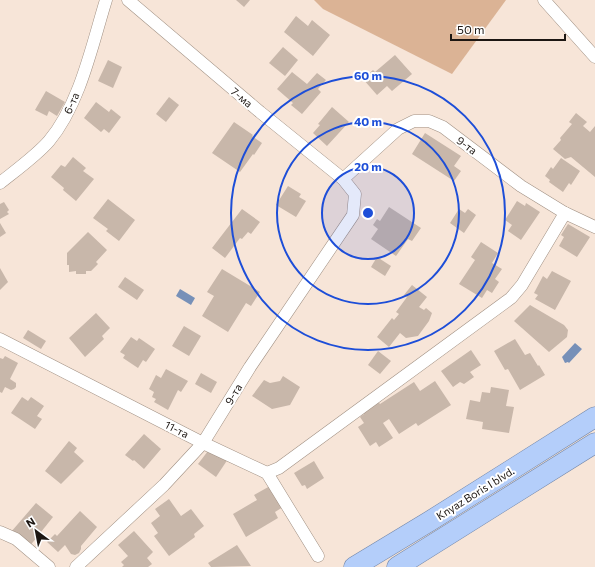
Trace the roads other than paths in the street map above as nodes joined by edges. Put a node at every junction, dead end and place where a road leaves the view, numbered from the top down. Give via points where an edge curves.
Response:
1 (106, 0) edge
2 (128, 0) edge
3 (544, 0) edge
4 (595, 57) edge
5 (343, 179) junction
6 (0, 182) edge
7 (355, 194) joint
8 (565, 213) junction
9 (595, 227) edge
10 (0, 339) edge
11 (595, 417) edge
12 (203, 443) junction
13 (595, 443) edge
14 (267, 473) junction
15 (0, 532) edge
16 (318, 556) dead end
17 (49, 567) edge
18 (76, 567) edge
19 (354, 567) edge
20 (397, 567) edge

1 - 6 street, 6-та via 79,86 67,114 48,141
2 - 5 street, 7-ма
3 - 4 street
5 - 7 street, 7-ма
5 - 8 street, 9-та via 398,129 414,121 429,121 443,127 521,186
7 - 12 street, 9-та via 353,215 250,367
8 - 9 street, 9-та
8 - 14 street via 522,285 511,298 279,468
10 - 12 street, 11-та
11 - 19 highway, Knyaz Boris I blvd.
12 - 14 street, 11-та
12 - 18 street, 9-та via 164,485
13 - 20 highway, Knyaz Boris I blvd.
14 - 16 street
15 - 17 street via 16,539

